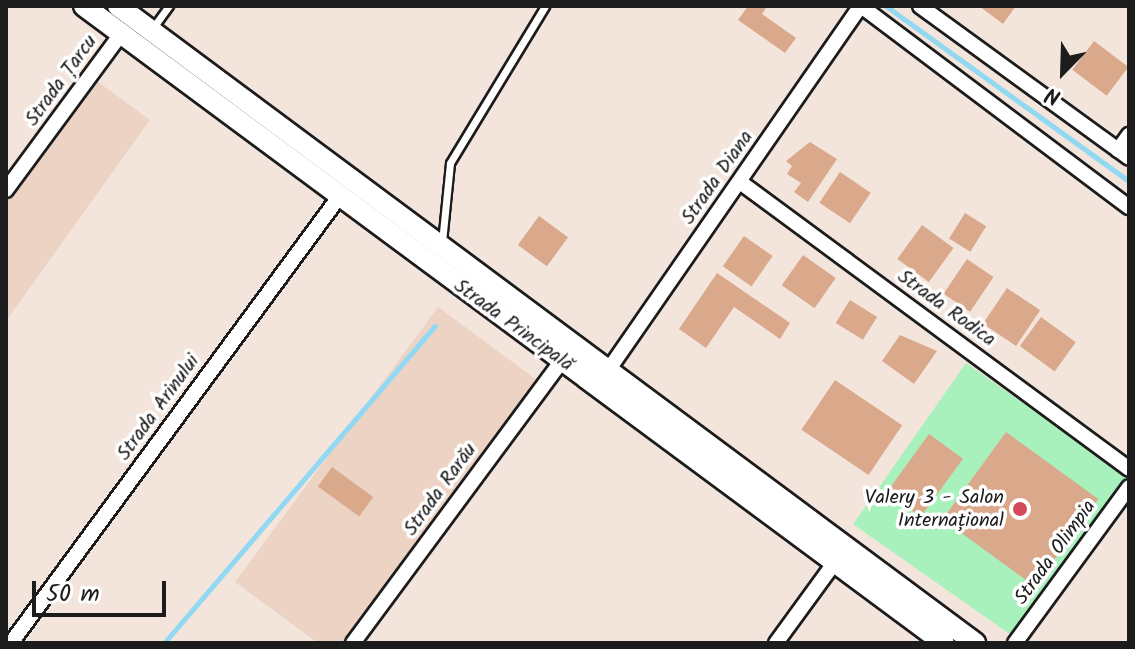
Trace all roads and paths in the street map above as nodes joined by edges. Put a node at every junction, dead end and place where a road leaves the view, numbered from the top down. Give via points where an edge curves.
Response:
1 (84, 6) edge
2 (118, 6) edge
3 (169, 6) edge
4 (545, 6) edge
5 (860, 6) edge
6 (920, 6) edge
7 (151, 31) junction
8 (121, 34) junction
9 (1129, 135) edge
10 (1124, 154) edge
11 (740, 182) junction
12 (6, 190) edge
13 (339, 197) junction
14 (1129, 207) edge
15 (441, 248) junction
16 (561, 362) junction
17 (607, 372) junction
18 (1129, 469) edge
19 (1129, 487) edge
20 (835, 562) junction
21 (11, 643) edge
22 (353, 643) edge
23 (776, 643) edge
24 (944, 643) edge
25 (975, 643) edge
26 (1015, 643) edge

1 - 8 main road, Strada Principală
2 - 7 main road, Strada Principală
3 - 7 lane
4 - 15 lane via 450,163
5 - 11 street, Strada Diana
5 - 14 street
6 - 10 street
7 - 15 main road, Strada Principală
8 - 12 street, Strada Țarcu
8 - 13 main road, Strada Principală
9 - 10 street
11 - 17 street, Strada Diana
11 - 18 street, Strada Rodica
13 - 16 main road, Strada Principală
13 - 21 street, Strada Arinului
15 - 17 main road, Strada Principală
16 - 20 main road, Strada Principală
16 - 22 street, Strada Rarău
17 - 25 main road, Strada Principală
19 - 26 street, Strada Olimpia
20 - 23 street
20 - 24 main road, Strada Principală

